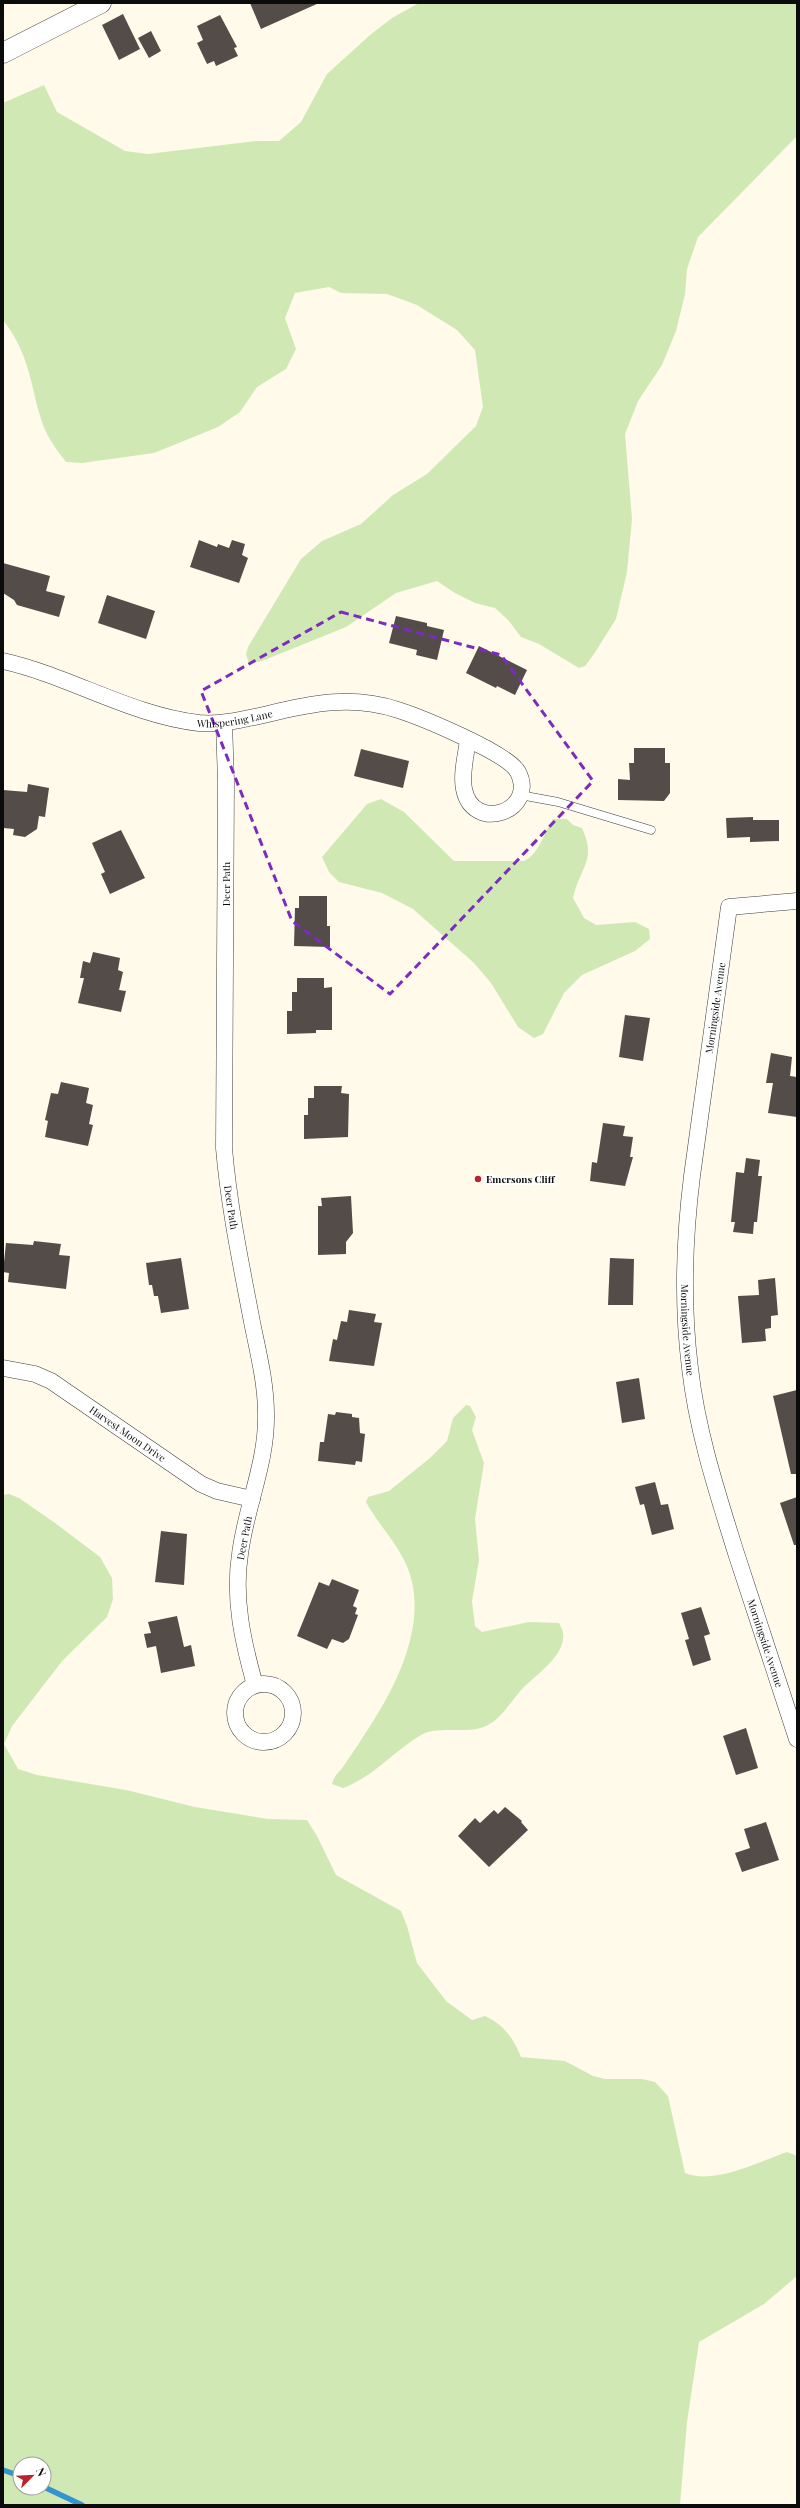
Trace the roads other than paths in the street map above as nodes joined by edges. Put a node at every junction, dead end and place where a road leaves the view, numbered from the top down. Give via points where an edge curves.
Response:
1 (101, 3) edge
2 (3, 53) edge
3 (3, 661) edge
4 (224, 723) junction
5 (468, 740) junction
6 (520, 794) junction
7 (651, 830) dead end
8 (797, 901) edge
9 (3, 1368) edge
10 (252, 1499) junction
11 (255, 1685) dead end
12 (797, 1739) edge

1 - 2 street
3 - 4 street, Whispering Lane via 33,669 148,713 201,723
4 - 5 street, Whispering Lane via 316,703 358,701 379,704 422,718
4 - 10 street, Deer Path via 224,1148 229,1204 266,1413 262,1463
5 - 6 street, Whispering Lane via 517,770 521,780
5 - 6 street via 464,787 472,805 489,814 498,814 514,806
6 - 7 lane via 558,802
8 - 12 street, Morningside Avenue via 730,907 687,1217 686,1333 702,1438
9 - 10 street, Harvest Moon Drive via 35,1374 51,1381 202,1484 217,1491
10 - 11 street, Deer Path via 244,1528 237,1578 240,1625

